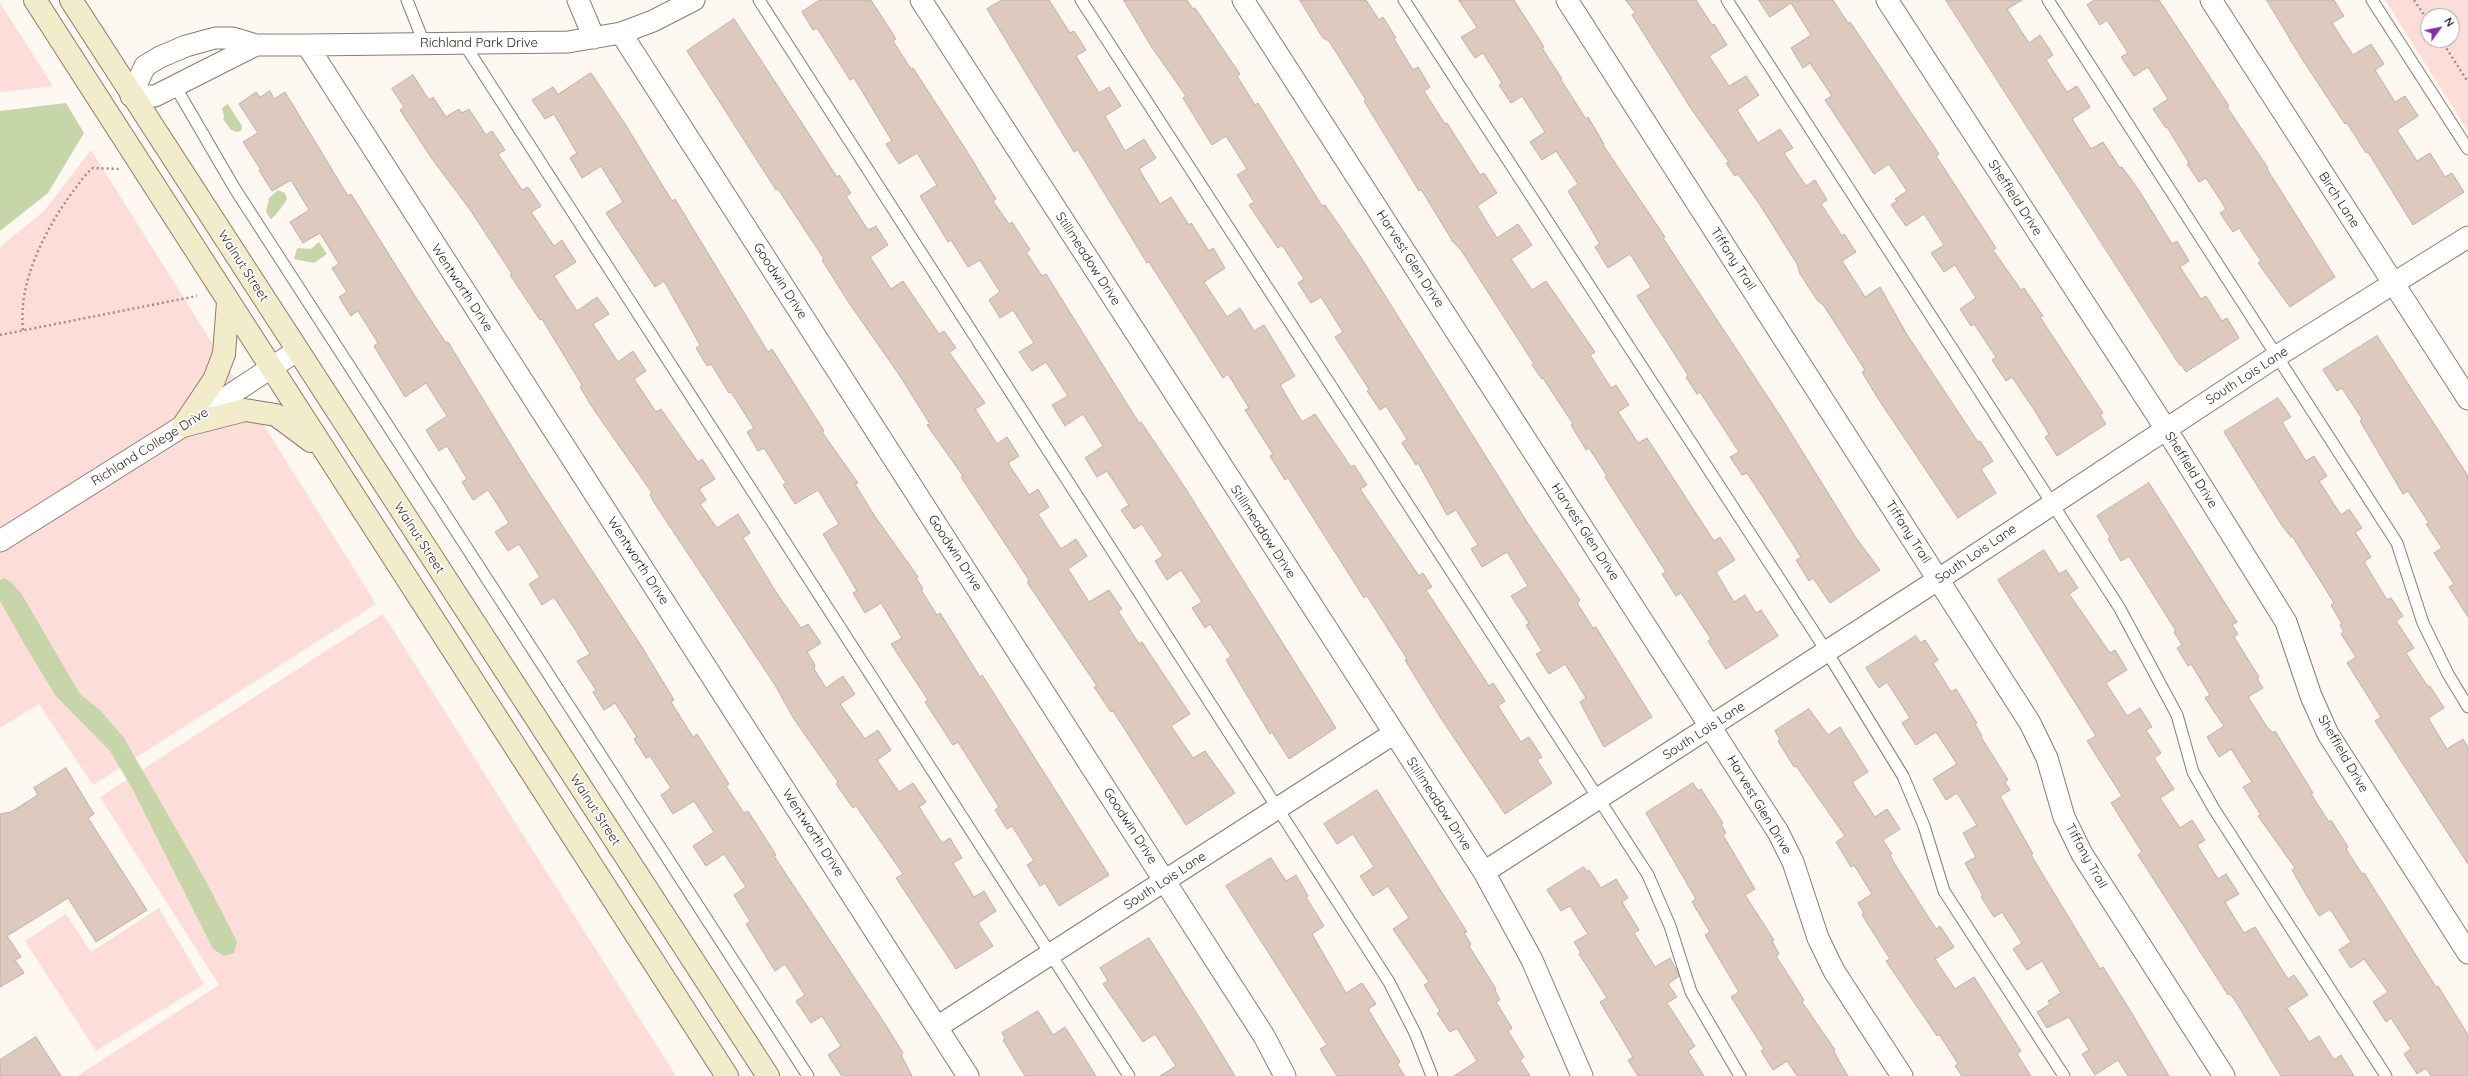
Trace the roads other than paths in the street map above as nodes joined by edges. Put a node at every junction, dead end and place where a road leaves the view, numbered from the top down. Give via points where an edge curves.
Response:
1 (35, 0) edge
2 (71, 0) edge
3 (407, 0) edge
4 (578, 0) edge
5 (694, 0) edge
6 (759, 0) edge
7 (921, 0) edge
8 (1081, 0) edge
9 (1243, 0) edge
10 (1404, 0) edge
11 (1567, 0) edge
12 (1727, 0) edge
13 (1887, 0) edge
14 (2048, 0) edge
15 (2211, 0) edge
16 (2372, 0) edge
17 (621, 33) junction
18 (594, 38) junction
19 (463, 42) junction
20 (424, 43) junction
21 (256, 45) junction
22 (307, 46) junction
23 (175, 86) junction
24 (131, 96) junction
25 (107, 112) junction
26 (2468, 149) edge
27 (2468, 237) edge
28 (2393, 284) junction
29 (228, 302) junction
30 (298, 350) junction
31 (2277, 356) junction
32 (271, 368) junction
33 (2468, 400) edge
34 (183, 426) junction
35 (2166, 429) junction
36 (323, 449) junction
37 (2052, 503) junction
38 (0, 541) edge
39 (1939, 579) junction
40 (1827, 652) junction
41 (2468, 706) edge
42 (1711, 727) junction
43 (1393, 734) junction
44 (1598, 799) junction
45 (1278, 807) junction
46 (1484, 872) junction
47 (1165, 881) junction
48 (2468, 953) edge
49 (1050, 955) junction
50 (937, 1027) junction
51 (727, 1076) edge
52 (768, 1076) edge
53 (808, 1076) edge
54 (968, 1076) edge
55 (1128, 1076) edge
56 (1285, 1076) edge
57 (1432, 1076) edge
58 (1582, 1076) edge
59 (1740, 1076) edge
60 (1902, 1076) edge
61 (2064, 1076) edge
62 (2224, 1076) edge
63 (2386, 1076) edge

1 - 25 main road
2 - 24 main road, Walnut Street
3 - 20 lane
4 - 18 street
5 - 17 street, Richland Park Drive via 653,21
6 - 45 lane
7 - 43 street, Stillmeadow Drive
8 - 44 lane
9 - 42 street, Harvest Glen Drive
10 - 40 lane
11 - 39 street, Tiffany Trail
12 - 37 lane
13 - 35 street, Sheffield Drive
14 - 31 lane
15 - 28 street, Birch Lane
16 - 26 lane
17 - 18 street, Richland Park Drive
17 - 47 street, Goodwin Drive
18 - 19 street, Richland Park Drive via 568,42
19 - 20 street, Richland Park Drive
19 - 49 lane
20 - 22 street, Richland Park Drive
21 - 22 street, Richland Park Drive
21 - 23 street, Richland Park Drive
21 - 24 street, Richland Park Drive via 233,38 215,38 173,51 145,66
22 - 50 street, Wentworth Drive
23 - 24 street, Richland Park Drive via 155,96
23 - 53 lane via 235,190
24 - 25 main road
24 - 30 main road, Walnut Street
25 - 29 main road
27 - 28 street, South Lois Lane
28 - 31 street, South Lois Lane
28 - 33 street, Birch Lane
29 - 32 main road
29 - 34 main road via 224,354 214,380
30 - 32 street, Richland College Drive
30 - 52 main road, Walnut Street
31 - 35 street, South Lois Lane
31 - 41 lane via 2397,543 2423,623 2448,674
32 - 34 street, Richland College Drive
32 - 36 main road
34 - 36 main road via 245,410 276,415
34 - 38 street, Richland College Drive
35 - 37 street, South Lois Lane
35 - 48 street, Sheffield Drive via 2286,622 2311,696 2328,734
36 - 51 main road
37 - 39 street, South Lois Lane
37 - 63 lane via 2119,607 2157,674 2178,715 2193,772 2214,809
39 - 40 street, South Lois Lane
39 - 62 street, Tiffany Trail via 2030,723 2047,758 2064,817 2082,854
40 - 42 street, South Lois Lane
40 - 61 lane via 1903,776 1924,826 1944,891
42 - 44 street, South Lois Lane
42 - 60 street, Harvest Glen Drive via 1778,832 1793,862 1818,938 1834,970
43 - 45 street, South Lois Lane
43 - 46 street, Stillmeadow Drive
44 - 46 street, South Lois Lane
44 - 59 lane via 1648,875 1670,926 1691,992
45 - 47 street, South Lois Lane
45 - 57 lane via 1389,982 1415,1033
46 - 58 street, Stillmeadow Drive via 1532,960
47 - 49 street, South Lois Lane
47 - 56 street, Goodwin Drive via 1264,1036
49 - 50 street, South Lois Lane
49 - 55 lane
50 - 54 street, Wentworth Drive

